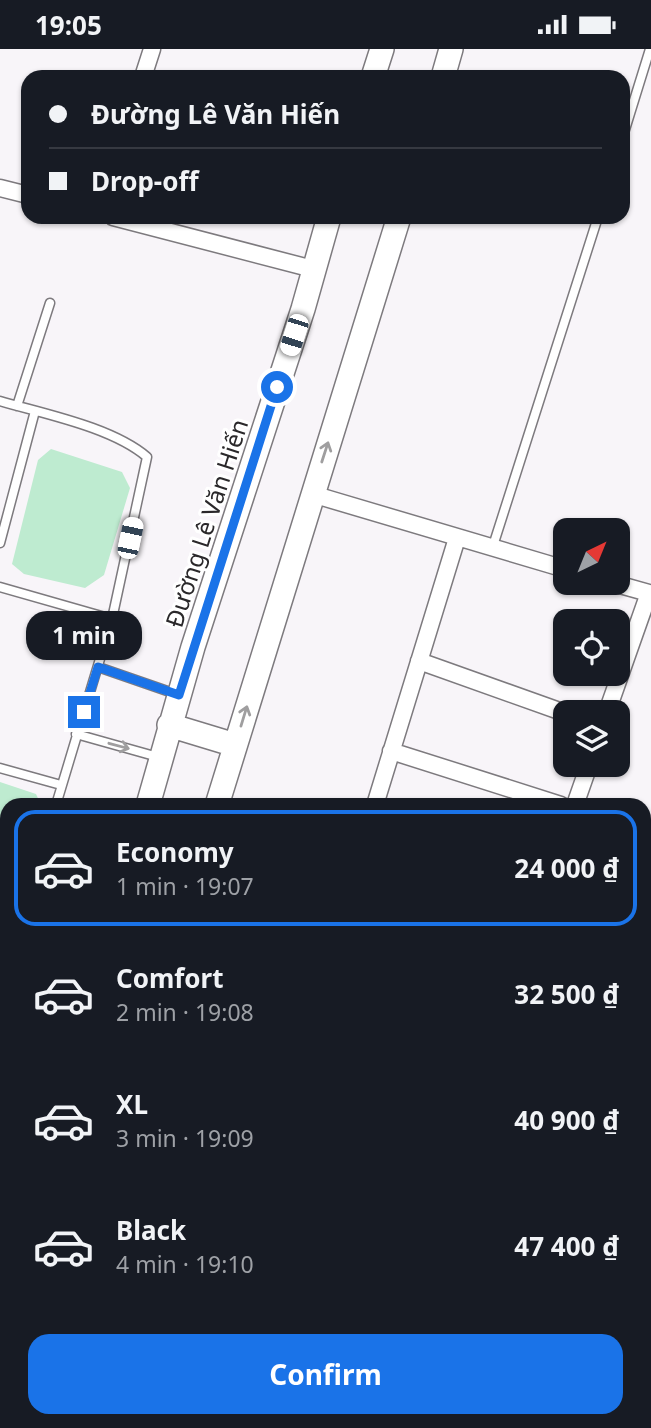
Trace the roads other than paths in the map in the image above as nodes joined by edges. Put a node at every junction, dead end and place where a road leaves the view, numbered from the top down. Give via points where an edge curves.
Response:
1 (152, 49) edge
2 (382, 49) edge
3 (451, 49) edge
4 (650, 49) edge
5 (145, 70) edge
6 (375, 70) edge
7 (445, 70) edge
8 (630, 113) edge
9 (0, 188) edge
10 (21, 193) edge
11 (140, 224) edge
12 (327, 224) edge
13 (397, 224) edge
14 (596, 224) edge
15 (313, 269) junction
16 (50, 303) dead end
17 (0, 401) edge
18 (17, 406) junction
19 (35, 411) junction
20 (312, 494) junction
21 (457, 538) junction
22 (0, 543) edge
23 (492, 549) junction
24 (553, 566) edge
25 (0, 587) edge
26 (630, 587) edge
27 (650, 591) edge
28 (112, 619) junction
29 (419, 661) junction
30 (98, 667) junction
31 (179, 695) junction
32 (611, 700) edge
33 (553, 709) edge
34 (169, 725) junction
35 (76, 734) junction
36 (234, 745) junction
37 (391, 751) junction
38 (161, 758) junction
39 (0, 768) edge
40 (585, 777) edge
41 (61, 785) junction
42 (58, 798) edge
43 (150, 798) edge
44 (219, 798) edge
45 (377, 798) edge
46 (539, 798) edge
47 (577, 798) edge

1 - 5 street
2 - 6 main road
3 - 7 main road
4 - 8 lane
9 - 10 street
11 - 15 street
12 - 15 main road, Đường Lê Văn Hiến
20 -> 13 main road
14 - 23 lane
15 - 31 main road, Đường Lê Văn Hiến
16 - 18 lane
17 - 18 lane
18 - 19 lane
19 - 22 lane
19 - 28 lane via 136,447 147,457
20 - 21 street
36 -> 20 main road
21 - 23 street
21 - 29 street
23 - 24 street
25 - 28 lane
26 - 27 street
27 - 32 street
28 - 30 lane
29 - 33 street
29 - 37 street
30 - 31 lane
30 - 35 lane
31 - 34 main road, Đường Lê Văn Hiến
34 - 36 main road
34 - 38 main road, Đường Lê Văn Hiến
35 -> 38 lane
35 - 41 lane
36 - 44 main road
37 - 45 street
37 - 46 street
38 - 43 main road, Đường Lê Văn Hiến
39 - 41 lane
40 - 47 street
41 - 42 lane

